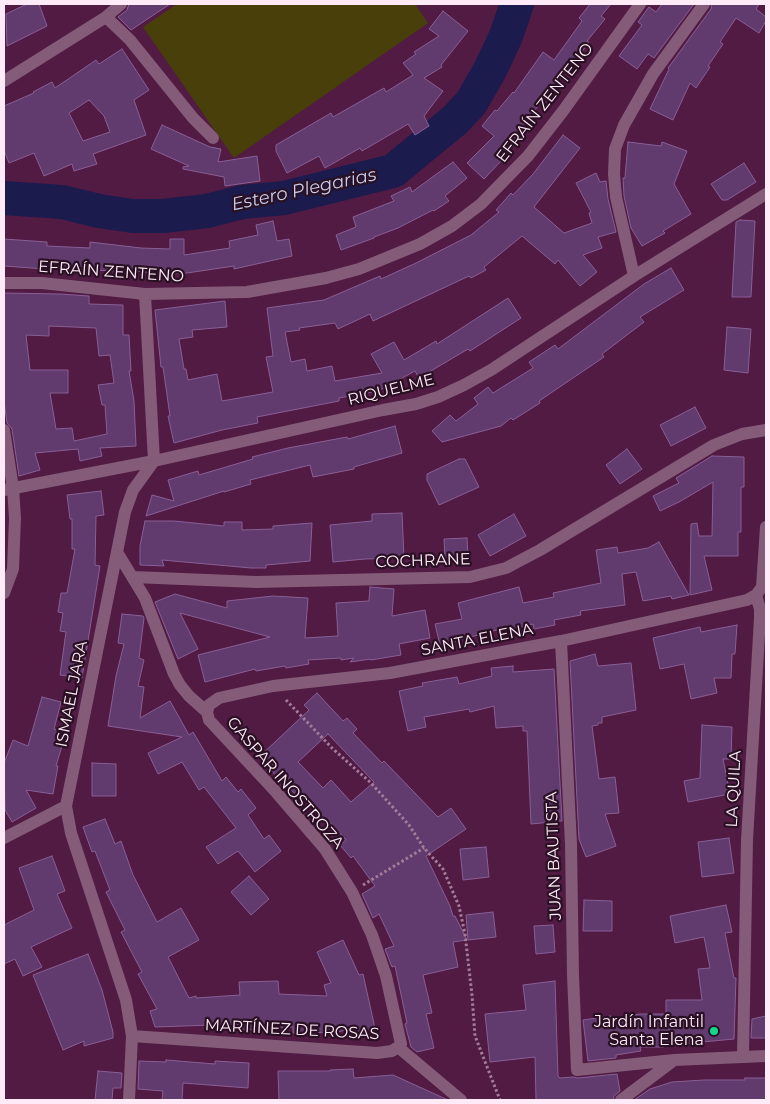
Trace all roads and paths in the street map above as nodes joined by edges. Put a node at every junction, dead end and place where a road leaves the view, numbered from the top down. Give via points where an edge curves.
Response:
1 (121, 4) edge
2 (640, 4) edge
3 (704, 4) edge
4 (106, 17) junction
5 (4, 81) edge
6 (213, 138) dead end
7 (766, 194) edge
8 (634, 276) junction
9 (4, 283) edge
10 (145, 294) junction
11 (4, 430) edge
12 (766, 430) edge
13 (154, 461) junction
14 (8, 489) edge
15 (766, 527) edge
16 (117, 552) junction
17 (133, 577) junction
18 (4, 593) edge
19 (756, 595) junction
20 (561, 641) junction
21 (273, 686) junction
22 (207, 712) junction
23 (66, 806) junction
24 (4, 838) edge
25 (424, 848) junction
26 (352, 892) junction
27 (132, 1036) junction
28 (398, 1047) junction
29 (743, 1056) junction
30 (766, 1056) edge
31 (674, 1060) junction
32 (129, 1100) edge
33 (461, 1100) edge
34 (500, 1100) edge
35 (621, 1100) edge

1 - 4 street
2 - 10 street, EFRAÍN ZENTENO via 528,156 481,204 444,230 391,257 326,278 246,292
3 - 8 street via 649,81 624,124 615,149 616,197
4 - 5 street
4 - 6 street via 130,40
7 - 8 street, RIQUELME
8 - 13 street, RIQUELME via 491,370 438,397
9 - 10 street, EFRAÍN ZENTENO via 42,283
10 - 13 street
11 - 14 street
12 - 17 street, COCHRANE via 742,434 714,445 540,550 506,568 470,577 256,582
13 - 14 street, RIQUELME
13 - 16 street, ISMAEL JARA via 133,490
14 - 18 street via 15,518 15,553
15 - 19 street, LA QUILA via 762,587
16 - 17 street, GASPAR INOSTROZA
16 - 23 street, ISMAEL JARA
17 - 22 street, GASPAR INOSTROZA via 145,598 180,685
19 - 20 street, SANTA ELENA via 747,600
19 - 29 street, LA QUILA via 760,618 748,840
20 - 21 street, SANTA ELENA via 390,673
20 - 31 street, JUAN BAUTISTA via 577,1070
21 - 22 street, SANTA ELENA via 219,698
21 - 25 path via 332,748 371,783
22 - 26 street, GASPAR INOSTROZA via 209,720 325,849
23 - 24 street
23 - 27 street, ISMAEL JARA via 71,833 126,1000
25 - 26 path
25 - 34 path via 443,869 459,906 475,1036
26 - 28 street, GASPAR INOSTROZA via 386,976 401,1044
27 - 28 street, MARTÍNEZ DE ROSAS via 377,1053
27 - 32 street, ISMAEL JARA
28 - 33 street, MARTÍNEZ DE ROSAS
29 - 30 street
29 - 31 street
31 - 35 street

